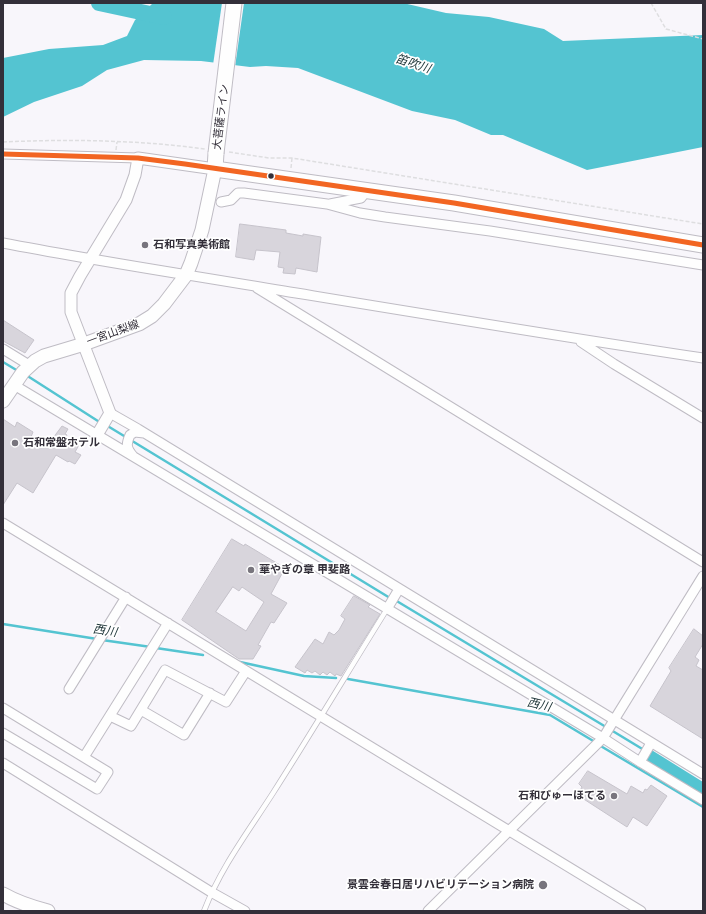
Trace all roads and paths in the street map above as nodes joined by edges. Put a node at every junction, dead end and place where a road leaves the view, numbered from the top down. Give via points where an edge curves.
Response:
1 (234, 3) edge
2 (651, 3) edge
3 (703, 39) edge
4 (3, 142) edge
5 (215, 151) junction
6 (3, 154) edge
7 (138, 158) junction
8 (292, 158) junction
9 (215, 169) junction
10 (290, 173) dead end
11 (366, 190) junction
12 (221, 202) dead end
13 (327, 204) junction
14 (703, 224) edge
15 (3, 243) edge
16 (703, 245) edge
17 (90, 260) junction
18 (703, 265) edge
19 (186, 275) junction
20 (252, 285) junction
21 (578, 340) junction
22 (84, 344) junction
23 (3, 349) edge
24 (703, 358) edge
25 (21, 375) junction
26 (3, 401) edge
27 (703, 418) edge
28 (103, 424) junction
29 (144, 433) junction
30 (134, 457) junction
31 (3, 523) edge
32 (703, 562) edge
33 (703, 576) edge
34 (399, 589) junction
35 (126, 597) junction
36 (386, 609) junction
37 (168, 623) junction
38 (246, 670) junction
39 (69, 689) dead end
40 (210, 693) junction
41 (3, 708) edge
42 (141, 710) junction
43 (110, 716) junction
44 (320, 716) junction
45 (613, 723) junction
46 (3, 733) edge
47 (603, 738) junction
48 (650, 745) junction
49 (84, 757) junction
50 (641, 760) junction
51 (3, 763) edge
52 (703, 774) edge
53 (703, 800) edge
54 (511, 831) junction
55 (211, 892) junction
56 (3, 894) edge
57 (48, 911) edge
58 (204, 911) edge
59 (244, 911) edge
60 (428, 911) edge
61 (641, 911) edge

1 - 5 highway, 大菩薩ライン, bridge
2 - 3 path via 666,29
4 - 5 path via 48,140 168,144
5 - 8 path via 269,158
5 - 9 highway, 大菩薩ライン
6 - 7 street
7 - 9 street
7 - 17 street via 126,200
8 - 10 path
8 - 14 path
9 - 11 highway
9 - 19 main road, 一宮山梨線 via 202,230
11 - 13 street via 362,198
11 - 16 highway via 454,202
12 - 13 street via 231,200 238,193 244,193
13 - 18 street via 360,213
15 - 17 street
17 - 19 street
17 - 22 street via 71,298 71,312
19 - 20 street
19 - 22 main road, 一宮山梨線 via 164,304 146,321
20 - 21 street
20 - 32 street
21 - 24 street
21 - 27 street
22 - 25 main road, 一宮山梨線 via 44,356
22 - 28 street
23 - 25 street
25 - 26 main road, 一宮山梨線
25 - 28 street
28 - 29 street
28 - 30 street
29 - 30 street via 130,434 126,442 127,449
29 - 34 street
30 - 36 street
31 - 35 street
33 - 45 street
34 - 36 street
34 - 45 street
35 - 37 street
35 - 39 street
36 - 44 lane
36 - 47 street
37 - 38 street
37 - 43 street
38 - 40 street via 226,702
38 - 44 street
40 - 42 street via 165,670
40 - 42 street via 184,735
41 - 49 street
42 - 43 street via 131,726
43 - 49 street
44 - 54 street
44 - 55 lane via 241,839
45 - 47 street
45 - 48 street
46 - 49 street via 97,789 108,772
47 - 50 street
47 - 54 street
48 - 50 street
48 - 52 street
50 - 53 street
51 - 55 street
54 - 60 street
54 - 61 street
55 - 58 lane
55 - 59 street
56 - 57 main road via 34,908

